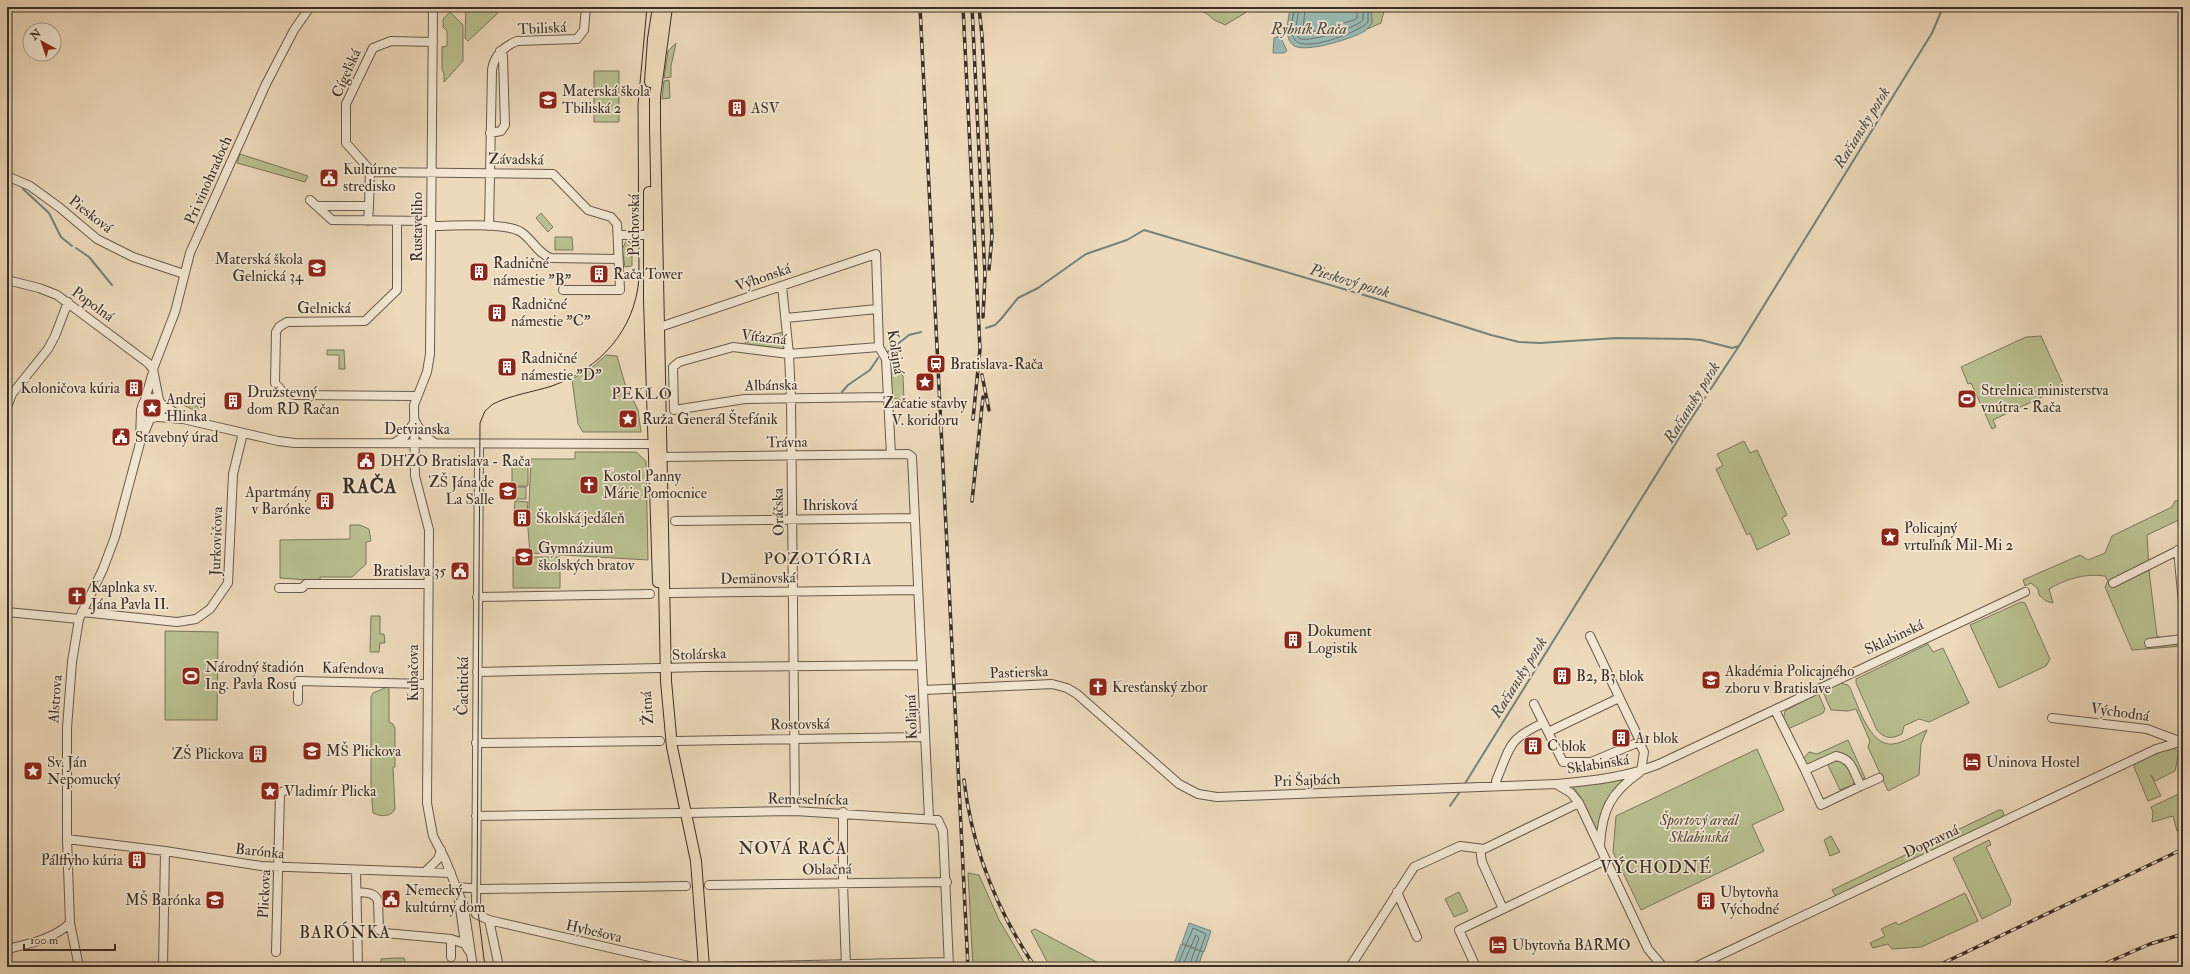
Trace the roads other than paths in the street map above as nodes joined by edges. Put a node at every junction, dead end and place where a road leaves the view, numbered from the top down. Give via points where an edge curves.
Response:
1 (310, 7) edge
2 (433, 7) edge
3 (586, 7) edge
4 (658, 7) edge
5 (667, 7) edge
6 (433, 42) junction
7 (500, 51) junction
8 (490, 133) junction
9 (370, 172) junction
10 (432, 172) junction
11 (489, 173) junction
12 (7, 176) edge
13 (310, 200) dead end
14 (317, 206) junction
15 (369, 206) junction
16 (368, 221) junction
17 (397, 222) junction
18 (431, 224) junction
19 (489, 226) junction
20 (618, 235) junction
21 (649, 240) junction
22 (876, 254) joint
23 (618, 259) junction
24 (184, 274) junction
25 (7, 280) edge
26 (782, 286) junction
27 (562, 290) dead end
28 (68, 302) junction
29 (877, 309) junction
30 (786, 318) junction
31 (654, 328) junction
32 (879, 347) junction
33 (789, 354) junction
34 (153, 370) junction
35 (674, 390) joint
36 (417, 396) junction
37 (888, 397) junction
38 (791, 399) junction
39 (145, 400) junction
40 (160, 402) junction
41 (7, 407) edge
42 (142, 410) junction
43 (154, 418) junction
44 (184, 419) junction
45 (415, 421) junction
46 (662, 432) junction
47 (243, 433) junction
48 (140, 443) junction
49 (394, 443) junction
50 (415, 443) junction
51 (436, 444) junction
52 (479, 444) junction
53 (653, 444) junction
54 (891, 454) junction
55 (790, 456) junction
56 (911, 456) joint
57 (663, 457) junction
58 (914, 518) junction
59 (792, 520) junction
60 (675, 521) dead end
61 (2181, 549) edge
62 (2113, 583) dead end
63 (428, 584) junction
64 (279, 588) dead end
65 (917, 590) junction
66 (793, 592) junction
67 (2025, 592) dead end
68 (671, 593) dead end
69 (650, 594) dead end
70 (478, 597) junction
71 (2183, 603) edge
72 (7, 612) edge
73 (81, 616) junction
74 (1590, 636) dead end
75 (2183, 639) edge
76 (2149, 643) dead end
77 (793, 666) junction
78 (922, 666) junction
79 (662, 669) junction
80 (477, 672) junction
81 (427, 684) junction
82 (1067, 688) joint
83 (924, 690) junction
84 (1619, 698) junction
85 (298, 701) dead end
86 (1534, 704) dead end
87 (1775, 710) junction
88 (2052, 718) dead end
89 (1543, 723) junction
90 (1548, 732) junction
91 (926, 737) junction
92 (794, 738) junction
93 (660, 741) dead end
94 (675, 741) dead end
95 (2182, 742) edge
96 (476, 743) junction
97 (1640, 743) junction
98 (1805, 770) junction
99 (1642, 771) junction
100 (1878, 778) dead end
101 (1556, 784) junction
102 (1497, 786) junction
103 (1861, 786) junction
104 (284, 791) dead end
105 (1579, 804) junction
106 (795, 811) junction
107 (843, 812) junction
108 (684, 813) junction
109 (476, 816) junction
110 (929, 818) junction
111 (68, 839) junction
112 (1600, 846) junction
113 (1480, 849) junction
114 (441, 850) junction
115 (164, 851) junction
116 (1606, 860) junction
117 (278, 867) junction
118 (356, 870) junction
119 (425, 872) junction
120 (451, 873) junction
121 (947, 882) junction
122 (843, 883) junction
123 (709, 885) dead end
124 (686, 886) dead end
125 (456, 887) junction
126 (475, 888) junction
127 (357, 892) junction
128 (1397, 892) junction
129 (459, 899) junction
130 (1503, 909) junction
131 (490, 920) junction
132 (70, 923) junction
133 (461, 925) junction
134 (1417, 937) dead end
135 (451, 939) junction
136 (465, 944) junction
137 (7, 949) edge
138 (276, 952) dead end
139 (471, 956) junction
140 (451, 957) tunnel mouth
141 (949, 965) edge
142 (846, 966) edge
143 (79, 967) edge
144 (163, 967) edge
145 (358, 967) edge
146 (473, 967) edge
147 (498, 967) edge
148 (693, 967) edge
149 (697, 967) edge
150 (704, 967) edge
151 (708, 967) edge
152 (1350, 967) edge
153 (1476, 967) edge
154 (1663, 967) edge
155 (1695, 967) edge

1 - 24 street, Pri vinohradoch via 294,30 266,84 193,247
2 - 6 street, Rustaveliho
3 - 7 street, Tbiliská via 584,30 577,39 516,41
4 - 21 main road, Púchovská via 650,80
5 - 21 main road, Púchovská via 655,96
6 - 9 street, Cígeľská via 385,43 370,51 346,105 346,143 367,165
6 - 10 street, Rustaveliho
7 - 8 street, Tbiliská via 494,60 492,70
7 - 8 street, Tbiliská via 503,56 505,125 501,131
8 - 11 street, Tbiliská
9 - 10 street
9 - 15 street
10 - 11 street, Závadská
10 - 18 street, Rustaveliho
11 - 19 street, Tbiliská
11 - 20 street, Závadská via 553,174 588,210 611,216 617,224
12 - 24 street, Piesková via 30,186 97,239 133,258
13 - 14 street
14 - 15 street
14 - 16 street via 332,220
15 - 16 street
16 - 17 street
17 - 18 street
17 - 36 street, Gelnická via 397,290 365,321 282,324 276,332 275,381 283,392 295,395
18 - 19 street
18 - 36 street, Rustaveliho via 430,354 427,372
19 - 23 street via 508,227 520,232 551,258
20 - 21 street
20 - 23 street, Závadská
21 - 31 main road, Púchovská
22 - 26 street, Výhonská
22 - 29 street, Koľajná
23 - 27 street, Závadská via 620,290
24 - 34 street, Pri vinohradoch via 175,312
25 - 28 street, Popolná via 39,288
26 - 30 street, Oráčska
26 - 31 street, Výhonská
28 - 34 street, Popolná via 148,363
28 - 41 street via 48,349 12,394
29 - 30 street
29 - 32 street, Koľajná
30 - 33 street, Oráčska
31 - 46 main road, Púchovská
31 - 53 main road, Púchovská
32 - 33 street, Víťazná
32 - 37 street, Koľajná via 886,359
33 - 35 street, Víťazná via 733,348 679,362 673,367
33 - 38 street, Oráčska
34 - 39 street, Pri vinohradoch
34 - 40 street
35 - 38 street, Albánska via 674,410 745,399
36 - 45 street, Rustaveliho via 414,405
37 - 38 street, Albánska
37 - 54 street, Koľajná
38 - 55 street, Oráčska
39 - 40 street via 152,398
39 - 42 street
40 - 43 street via 162,412
40 - 44 street, Detvianska
42 - 43 street via 144,415
42 - 48 street, Alstrova
43 - 44 street, Detvianska
43 - 48 street, Alstrova
44 - 47 street, Detvianska
45 - 49 street via 405,436
45 - 50 street, Rustaveliho
45 - 51 street via 423,435
46 - 53 main road
46 - 57 main road, Púchovská
47 - 49 street, Detvianska via 295,443
47 - 73 street, Jurkovičova via 232,474 228,583 210,610 196,619 177,622
48 - 73 street, Alstrova via 115,537
49 - 50 street, Detvianska
50 - 51 street, Detvianska
50 - 63 street, Kubačova via 416,480 429,530
51 - 52 street, Detvianska
52 - 53 street, Detvianska
52 - 70 street, Čachtická
53 - 57 main road
53 - 79 main road, Žitná
54 - 55 street, Trávna
54 - 56 street, Trávna
55 - 57 street, Trávna
55 - 59 street, Oráčska
56 - 58 street, Koľajná
57 - 79 main road, Žitná
58 - 59 street, Ihrisková
58 - 65 street, Koľajná
59 - 60 street, Ihrisková
59 - 66 street, Oráčska
61 - 62 street
61 - 71 street
63 - 64 street via 306,584 302,588
63 - 81 street, Kubačova
65 - 66 street, Demänovská
65 - 78 street, Koľajná
66 - 68 street, Demänovská
66 - 77 street, Oráčska
67 - 87 street, Sklabinská
69 - 70 street
70 - 80 street, Čachtická
72 - 73 street, Jurkovičova
73 - 111 street, Alstrova via 72,662 67,728
74 - 84 street
75 - 76 street
77 - 78 street, Stolárska
77 - 79 street, Stolárska
77 - 92 street, Oráčska
78 - 83 street, Koľajná
79 - 80 street, Stolárska
79 - 108 main road, Žitná
80 - 96 street, Čachtická
81 - 85 street, Kafendova via 298,681
81 - 114 street, Kubačova via 427,807 430,826
82 - 83 street, Pastierska via 1052,684
82 - 102 street, Pri Šajbách via 1179,784 1201,795 1267,796
83 - 91 street, Koľajná
84 - 90 street
84 - 97 street
86 - 89 street
87 - 98 street
87 - 99 street, Sklabinská
88 - 95 street, Východná via 2147,729
89 - 90 street
89 - 102 street via 1514,739 1496,781
90 - 97 street via 1564,762 1591,762 1634,743
91 - 92 street, Rostovská
91 - 110 street, Koľajná
92 - 94 street, Rostovská
92 - 106 street, Oráčska
93 - 96 street
95 - 155 street, Dopravná via 2156,749
96 - 109 street, Čachtická
97 - 99 street via 1644,752
98 - 103 street via 1836,756 1845,757
98 - 103 street via 1821,805
99 - 101 street, Sklabinská via 1594,781
99 - 112 street via 1624,784 1610,801 1603,818
100 - 103 street
101 - 102 street, Pri Šajbách
101 - 105 street via 1571,793
104 - 117 street, Plickova via 280,794
105 - 112 street
105 - 113 street
106 - 107 street, Remeselnícka
106 - 108 street, Remeselnícka
107 - 110 street, Remeselnícka
107 - 122 street
108 - 109 street, Remeselnícka
108 - 149 main road, Žitná via 694,886
108 - 150 main road, Žitná via 698,873
109 - 126 street, Čachtická
110 - 121 street via 938,820 943,827
111 - 115 street, Barónka
111 - 132 street, Alstrova
112 - 116 street
113 - 128 street via 1460,846 1414,867
113 - 130 street via 1482,862
114 - 119 street via 438,859
114 - 120 street, Kubačova
115 - 117 street, Barónka
115 - 144 street
116 - 130 street
116 - 154 street via 1648,949
117 - 118 street, Barónka
117 - 138 street, Plickova
118 - 119 street, Barónka
118 - 127 street
119 - 120 street, Barónka
120 - 125 street, Kubačova
121 - 122 street, Oblačná
121 - 141 street
122 - 123 street, Oblačná
122 - 142 street
124 - 126 street
125 - 126 street
125 - 129 street, Kubačova
126 - 131 street, Čachtická via 476,914
127 - 135 street via 376,896 377,930 385,933
127 - 145 street
128 - 134 street
128 - 152 street
129 - 133 street, Kubačova
129 - 139 street, Kubačova via 464,907
130 - 153 street via 1459,930
131 - 147 street
131 - 148 street, Hybešova
132 - 137 street via 40,940
132 - 143 street, Alstrova
133 - 135 street
133 - 136 street, Kubačova
135 - 136 street
135 - 140 street
136 - 139 street, Kubačova
139 - 146 street, Kubačova
141 - 142 street
142 - 151 street

